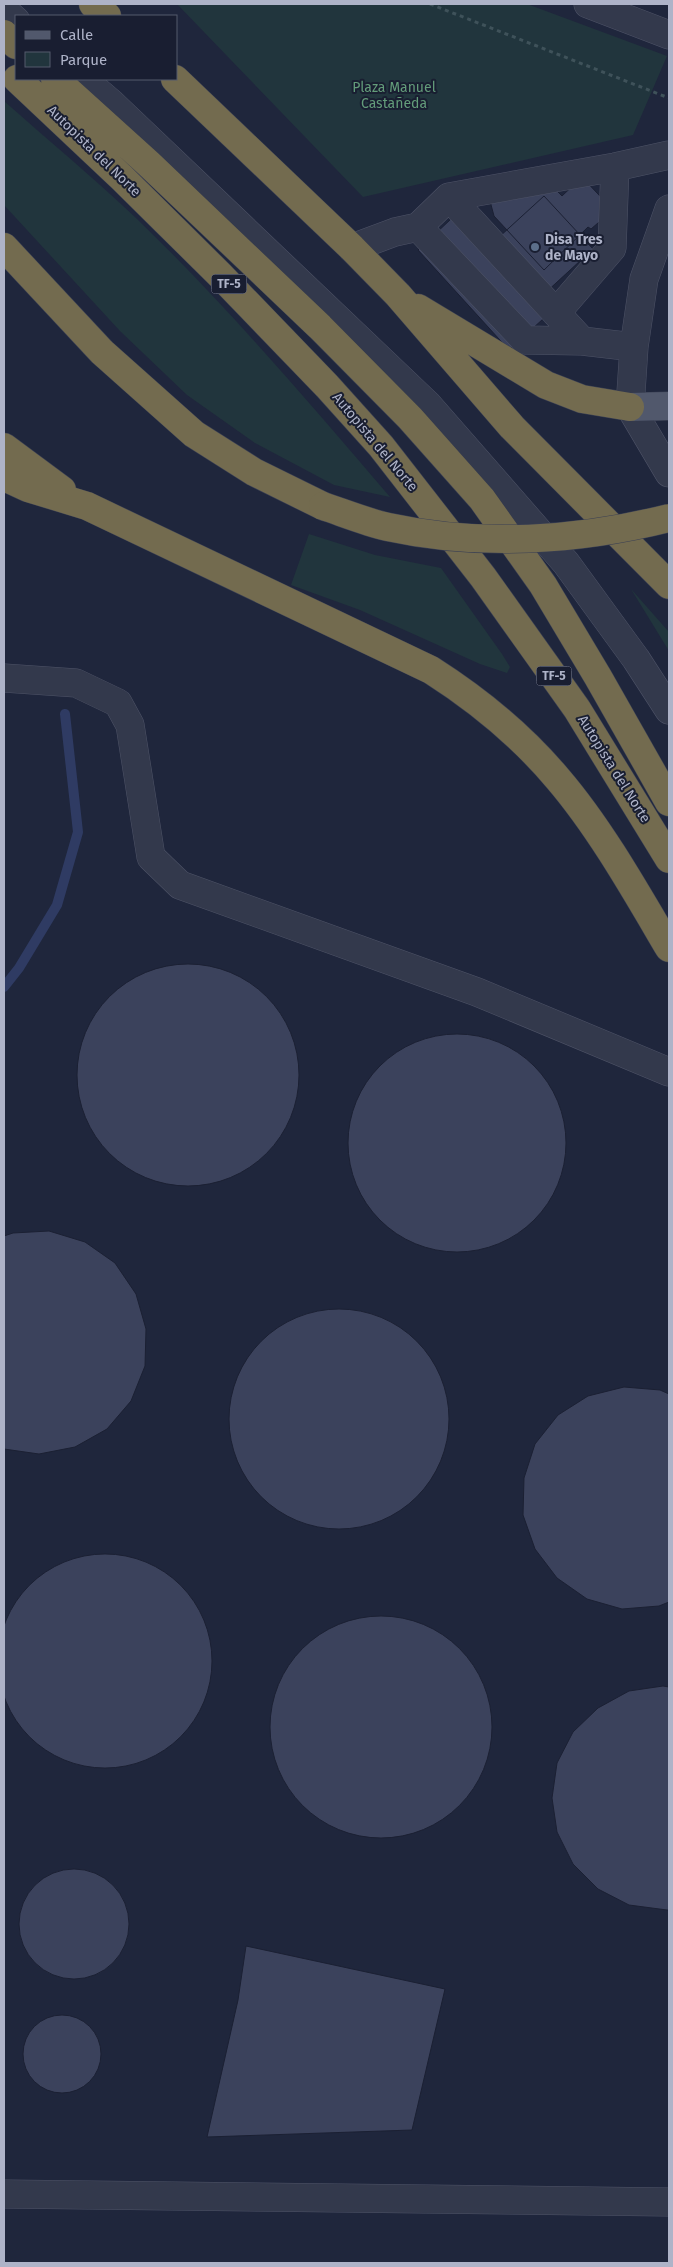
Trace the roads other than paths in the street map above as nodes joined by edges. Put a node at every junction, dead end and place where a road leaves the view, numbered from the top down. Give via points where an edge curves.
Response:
1 (93, 4) edge
2 (588, 4) edge
3 (4, 10) edge
4 (105, 15) edge
5 (15, 20) edge
6 (4, 34) edge
7 (669, 35) edge
8 (15, 44) edge
9 (4, 68) edge
10 (15, 76) edge
11 (19, 80) edge
12 (56, 80) edge
13 (84, 80) edge
14 (176, 80) edge
15 (669, 155) edge
16 (615, 167) junction
17 (449, 197) junction
18 (669, 209) edge
19 (418, 227) junction
20 (656, 246) junction
21 (4, 248) edge
22 (352, 248) junction
23 (612, 248) junction
24 (398, 295) junction
25 (556, 313) junction
26 (582, 341) junction
27 (634, 347) junction
28 (669, 406) edge
29 (630, 407) junction
30 (4, 447) edge
31 (669, 473) edge
32 (4, 477) edge
33 (86, 506) junction
34 (669, 518) edge
35 (669, 585) edge
36 (4, 678) edge
37 (669, 710) edge
38 (669, 802) edge
39 (669, 859) edge
40 (669, 948) edge
41 (669, 1072) edge
42 (4, 2194) edge
43 (669, 2202) edge

1 - 4 highway
2 - 7 street
3 - 5 street
6 - 8 highway
9 - 10 highway, Autopista del Norte / TF-5
11 - 39 highway, Autopista del Norte / TF-5 via 220,274 381,446 483,577 577,709
12 - 38 highway via 320,327 410,418 482,499 543,585
13 - 37 street via 428,405 566,563
14 - 22 highway
15 - 16 street
16 - 17 street
16 - 23 street
17 - 19 street
17 - 25 street
18 - 20 street
19 - 22 street
19 - 26 street via 525,340
20 - 23 street via 632,252
20 - 27 street via 644,280
21 - 34 highway, bridge via 102,352 194,434 254,472 323,506 386,527 492,540 593,532
22 - 24 highway
23 - 25 street
24 - 29 highway via 546,385 582,398
24 - 35 highway via 512,427
25 - 26 street
26 - 27 street
27 - 29 street
28 - 29 main road
29 - 31 street
30 - 33 highway
32 - 33 highway
33 - 40 highway via 431,670 460,688 516,735 559,780 629,882
36 - 41 street via 76,683 118,703 130,724 151,857 180,885 477,992
42 - 43 street

